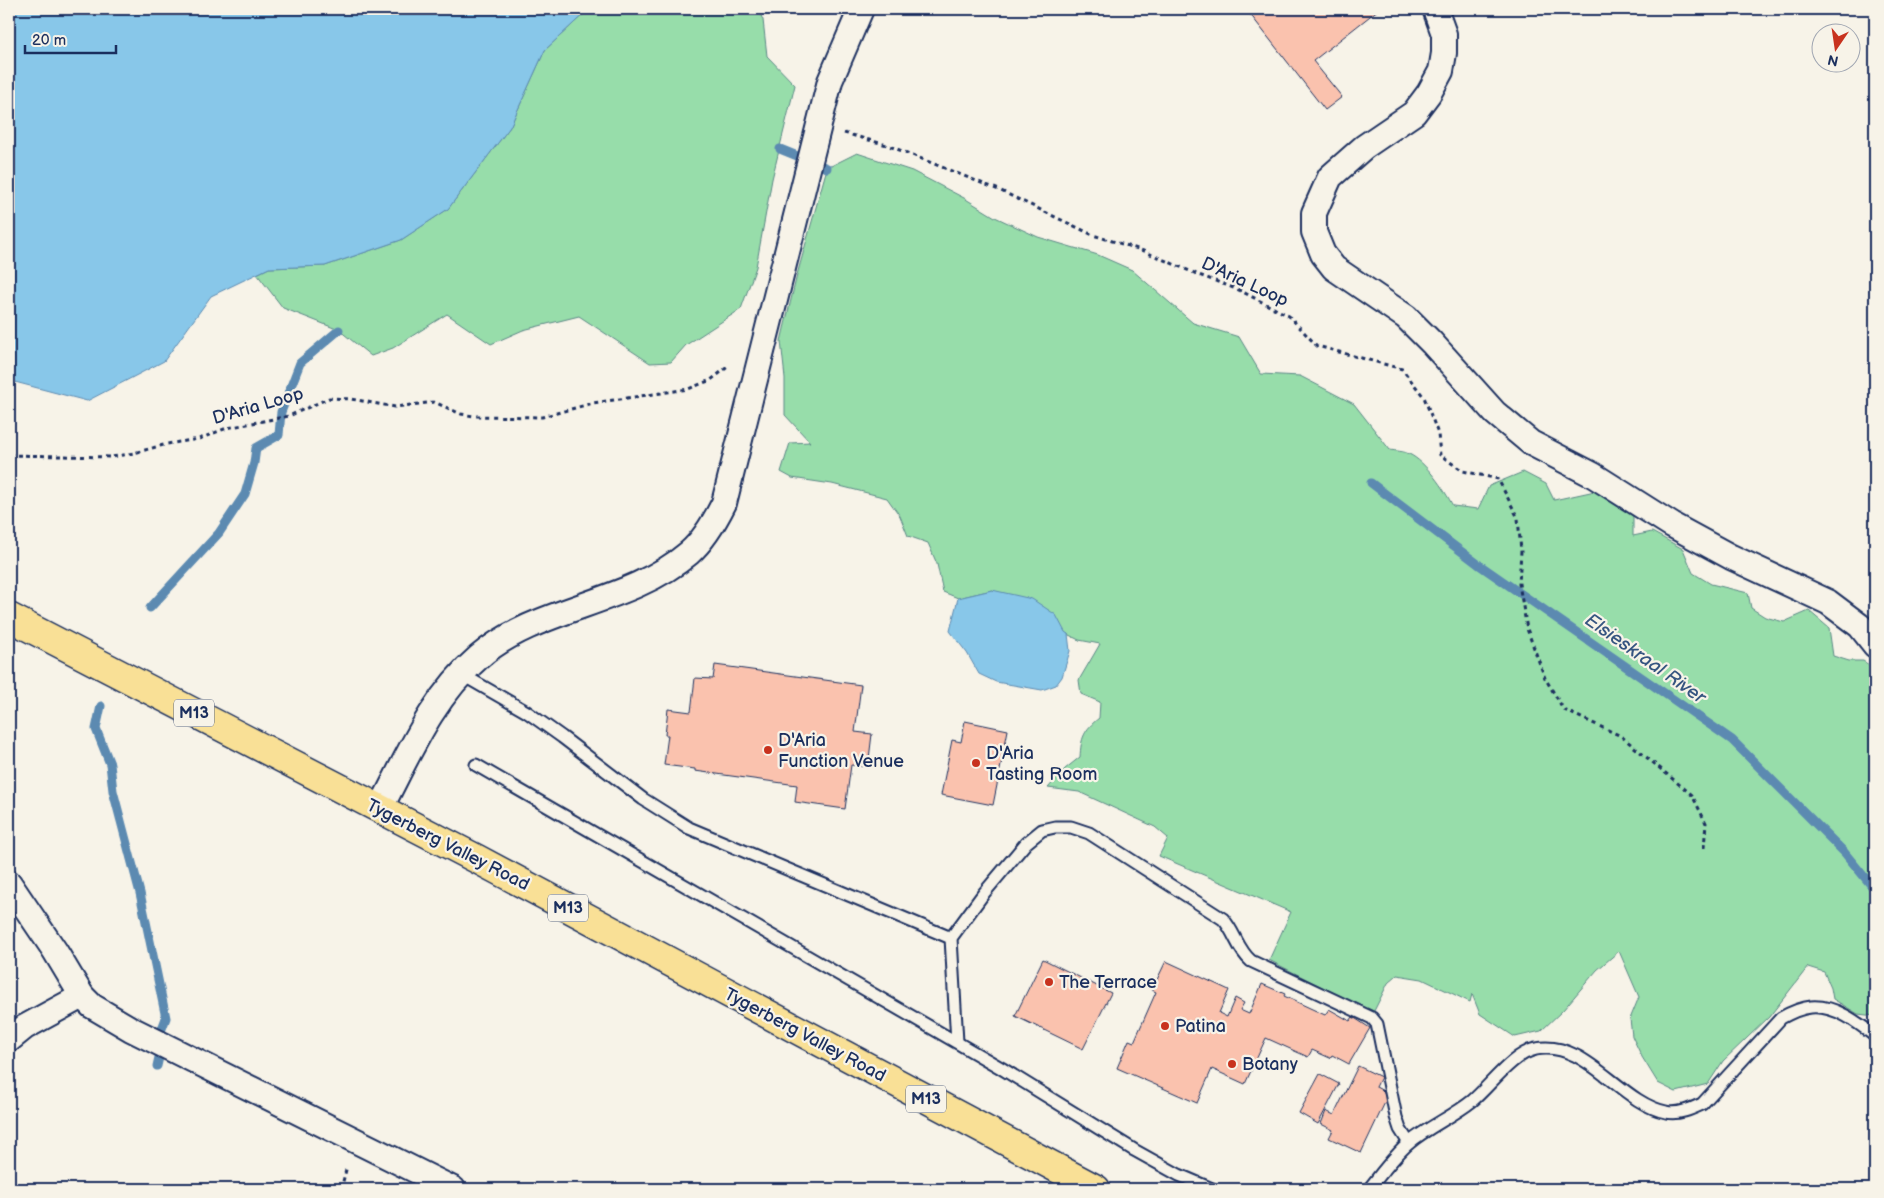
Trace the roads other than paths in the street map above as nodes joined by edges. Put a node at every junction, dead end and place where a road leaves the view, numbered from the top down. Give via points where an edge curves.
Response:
1 (862, 9) edge
2 (1435, 9) edge
3 (9, 617) edge
4 (1875, 645) edge
5 (461, 674) junction
6 (476, 765) dead end
7 (380, 809) junction
8 (9, 883) edge
9 (951, 938) junction
10 (82, 996) junction
11 (14, 1030) edge
12 (1875, 1036) edge
13 (957, 1042) junction
14 (1409, 1143) junction
15 (453, 1189) edge
16 (1096, 1189) edge
17 (1212, 1189) edge
18 (1369, 1189) edge

1 - 5 street via 830,81 724,503 690,552 670,567 630,588 518,632 479,656
2 - 4 street via 1444,34 1441,71 1414,113 1364,147 1330,177 1314,213 1314,232 1323,254 1334,268 1406,317 1495,413 1531,443 1593,475 1672,525 1731,557 1828,602 1860,626
3 - 7 main road, Tygerberg Valley Road / M13
5 - 7 street via 423,726
5 - 9 lane via 526,712 689,828
6 - 13 lane
7 - 16 main road, Tygerberg Valley Road / M13
8 - 10 street
9 - 13 lane
9 - 14 lane via 984,893 1042,830 1071,827 1089,833 1223,919 1230,926 1243,954 1251,961 1372,1018 1378,1024 1396,1117
10 - 11 street
10 - 15 street via 92,1006 131,1029
12 - 14 lane via 1850,1017 1831,1010 1812,1007 1797,1010 1781,1018 1702,1104 1688,1111 1667,1113 1651,1107 1577,1056 1558,1049 1535,1049 1519,1056 1464,1107
13 - 17 lane via 1134,1150
14 - 18 lane

